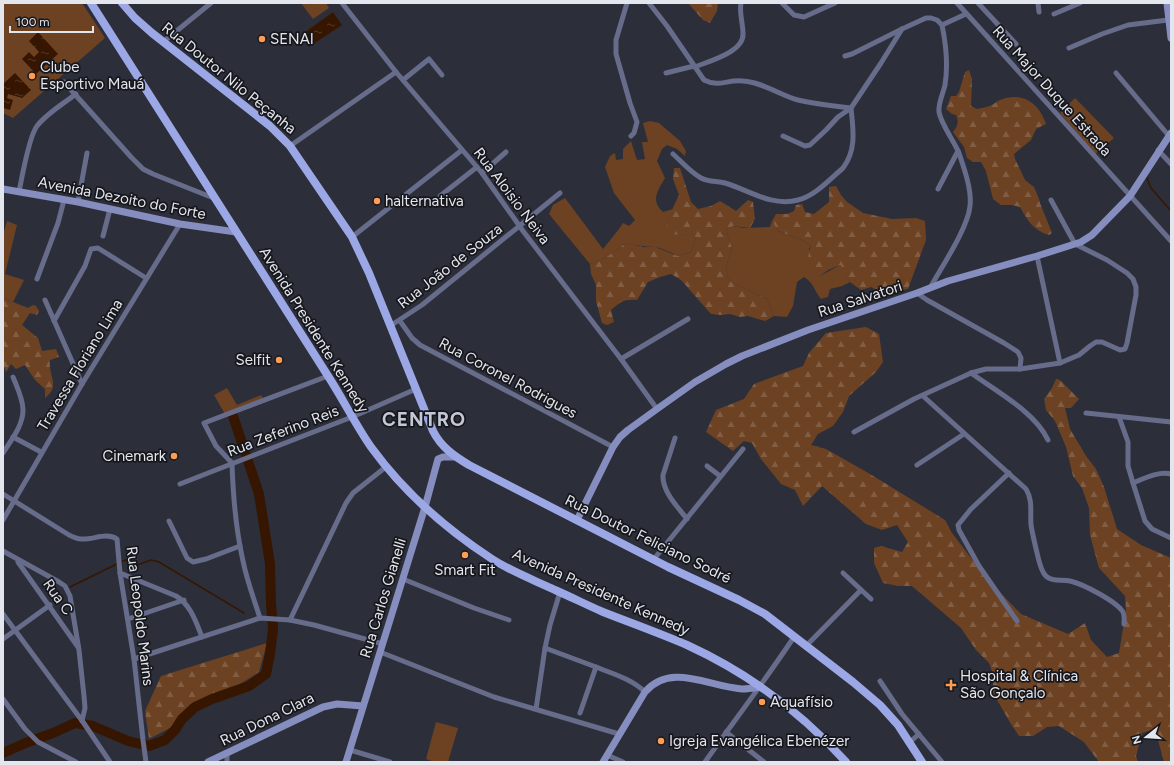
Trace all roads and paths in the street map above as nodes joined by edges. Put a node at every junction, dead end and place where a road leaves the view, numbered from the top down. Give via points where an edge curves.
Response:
1 (122, 3) edge
2 (211, 3) edge
3 (342, 3) edge
4 (627, 3) edge
5 (649, 3) edge
6 (741, 3) edge
7 (782, 3) edge
8 (835, 3) edge
9 (978, 3) edge
10 (1038, 3) edge
11 (1080, 3) edge
12 (1167, 3) edge
13 (92, 4) edge
14 (959, 4) edge
15 (1040, 12) dead end
16 (966, 14) junction
17 (1054, 14) dead end
18 (1169, 19) edge
19 (942, 25) junction
20 (902, 29) junction
21 (1171, 38) edge
22 (163, 42) junction
23 (1016, 44) dead end
24 (1070, 48) dead end
25 (845, 56) dead end
26 (695, 67) junction
27 (396, 72) junction
28 (666, 73) dead end
29 (1116, 73) dead end
30 (442, 75) dead end
31 (403, 80) junction
32 (64, 82) dead end
33 (76, 94) junction
34 (851, 108) junction
35 (1170, 134) edge
36 (632, 136) dead end
37 (783, 136) dead end
38 (290, 146) junction
39 (462, 150) junction
40 (1158, 150) junction
41 (958, 151) junction
42 (87, 152) dead end
43 (506, 152) dead end
44 (673, 154) dead end
45 (1171, 164) edge
46 (477, 167) junction
47 (482, 173) junction
48 (3, 189) edge
49 (938, 189) dead end
50 (18, 192) junction
51 (560, 193) dead end
52 (440, 196) dead end
53 (1130, 196) junction
54 (64, 200) junction
55 (217, 200) junction
56 (1051, 200) dead end
57 (78, 202) junction
58 (110, 209) junction
59 (180, 224) junction
60 (519, 226) junction
61 (236, 232) junction
62 (103, 236) dead end
63 (352, 237) junction
64 (1171, 240) edge
65 (1075, 244) junction
66 (1037, 256) junction
67 (146, 278) junction
68 (37, 279) dead end
69 (930, 288) junction
70 (917, 293) junction
71 (45, 300) dead end
72 (688, 319) dead end
73 (54, 321) junction
74 (400, 321) junction
75 (390, 326) junction
76 (621, 359) junction
77 (1060, 363) junction
78 (1020, 369) junction
79 (971, 373) junction
80 (328, 376) junction
81 (13, 377) dead end
82 (82, 384) junction
83 (416, 389) junction
84 (923, 396) junction
85 (657, 409) junction
86 (1086, 413) dead end
87 (352, 417) junction
88 (1119, 417) junction
89 (1171, 422) edge
90 (854, 432) dead end
91 (964, 434) junction
92 (13, 437) junction
93 (675, 438) dead end
94 (1048, 440) dead end
95 (613, 447) junction
96 (743, 449) dead end
97 (41, 452) junction
98 (3, 453) edge
99 (456, 457) junction
100 (232, 463) junction
101 (917, 465) dead end
102 (386, 466) junction
103 (707, 466) dead end
104 (1009, 473) junction
105 (1171, 474) edge
106 (720, 476) junction
107 (1133, 483) junction
108 (180, 484) dead end
109 (3, 494) edge
110 (15, 501) junction
111 (425, 507) junction
112 (687, 519) junction
113 (3, 520) edge
114 (577, 520) junction
115 (169, 522) dead end
116 (1171, 538) edge
117 (240, 546) junction
118 (3, 551) edge
119 (16, 559) junction
120 (654, 559) junction
121 (120, 573) junction
122 (843, 574) dead end
123 (403, 579) junction
124 (861, 590) junction
125 (560, 592) junction
126 (871, 599) dead end
127 (184, 600) junction
128 (50, 605) junction
129 (3, 614) edge
130 (262, 617) junction
131 (128, 618) junction
132 (290, 620) junction
133 (509, 620) dead end
134 (1017, 621) dead end
135 (1124, 624) dead end
136 (15, 630) junction
137 (202, 637) junction
138 (794, 637) junction
139 (3, 639) edge
140 (383, 644) junction
141 (806, 646) junction
142 (546, 648) junction
143 (79, 650) junction
144 (380, 652) junction
145 (134, 659) junction
146 (596, 667) junction
147 (880, 681) dead end
148 (760, 687) junction
149 (645, 692) junction
150 (3, 699) edge
151 (363, 706) junction
152 (536, 709) junction
153 (580, 712) dead end
154 (83, 723) junction
155 (726, 732) junction
156 (619, 734) junction
157 (919, 734) junction
158 (910, 742) junction
159 (350, 750) junction
160 (227, 754) junction
161 (605, 759) edge
162 (76, 762) edge
163 (110, 762) edge
164 (146, 762) edge
165 (208, 762) edge
166 (227, 762) edge
167 (346, 762) edge
168 (390, 762) edge
169 (623, 762) edge
170 (705, 762) edge
171 (764, 762) edge
172 (846, 762) edge
173 (922, 762) edge
174 (942, 762) edge

1 - 22 main road, Rua Doutor Nilo Peçanha
2 - 22 street
3 - 27 street, Rua Aloisio Neiva
4 - 36 street via 616,40 616,54 637,122
5 - 26 street
6 - 26 street via 744,36 741,44 728,53
7 - 8 street via 794,15 804,17
9 - 23 street
10 - 15 street
11 - 17 street
12 - 18 main road
13 - 55 main road, Avenida Presidente Kennedy
14 - 16 street, Rua Major Duque Estrada
16 - 19 street
16 - 53 street, Rua Major Duque Estrada
18 - 21 main road
18 - 24 street via 1128,25
19 - 20 street via 937,20 926,18
19 - 41 street via 946,66 939,112
20 - 25 street
20 - 34 street
22 - 38 main road, Rua Doutor Nilo Peçanha via 270,126
26 - 28 street
26 - 34 street via 704,80 710,83 749,81 798,100
27 - 31 street, Rua Aloisio Neiva
27 - 38 street
29 - 35 street
30 - 31 street via 429,59
31 - 39 street, Rua Aloisio Neiva
32 - 33 street
33 - 50 street via 37,126
33 - 55 street via 143,169
34 - 37 street via 838,117 810,145 805,146
34 - 44 street via 854,132 847,163 816,191 798,200 768,199 723,183 705,180
35 - 40 main road, Rua Salvatori
38 - 63 main road, Rua Doutor Nilo Peçanha
39 - 46 street, Rua Aloisio Neiva
39 - 63 street
40 - 45 street
40 - 53 main road, Rua Salvatori
41 - 49 street
41 - 69 street via 968,185 970,206 964,227
42 - 57 street
43 - 47 street
46 - 47 street, Rua Aloisio Neiva
46 - 52 street
47 - 60 street, Rua Aloisio Neiva
48 - 50 main road, Avenida Dezoito do Forte
50 - 54 main road, Avenida Dezoito do Forte
51 - 60 street, Rua João de Souza
53 - 64 street, Rua Major Duque Estrada
53 - 65 main road, Rua Salvatori via 1092,235
54 - 57 main road, Avenida Dezoito do Forte
54 - 68 street
55 - 61 main road, Avenida Presidente Kennedy
56 - 65 street
57 - 58 main road, Avenida Dezoito do Forte
58 - 59 main road, Avenida Dezoito do Forte
58 - 62 street
59 - 61 main road, Avenida Dezoito do Forte
59 - 67 street, Travessa Floriano Lima
60 - 74 street, Rua João de Souza
60 - 76 street, Rua Aloisio Neiva
61 - 80 main road, Avenida Presidente Kennedy
63 - 75 main road, Rua Doutor Nilo Peçanha
65 - 66 main road, Rua Salvatori
65 - 77 street via 1127,272 1133,279 1136,295 1124,349 1096,342 1079,355
66 - 69 main road, Rua Salvatori
66 - 77 street
67 - 73 street via 98,248 91,249 85,266
67 - 82 street, Travessa Floriano Lima
69 - 70 main road, Rua Salvatori
70 - 78 street via 1018,352 1021,358
70 - 85 main road, Rua Salvatori via 808,330 742,356 695,382
71 - 73 street
72 - 76 street
73 - 82 street
74 - 75 street, Rua João de Souza
74 - 95 street, Rua Coronel Rodrigues via 420,345
75 - 83 main road, Rua Doutor Feliciano Sodré
76 - 85 street, Rua Aloisio Neiva
77 - 78 street
78 - 79 street via 986,369
79 - 84 street
79 - 94 street via 1026,412 1044,431
80 - 87 main road, Avenida Presidente Kennedy
80 - 100 street via 204,423 216,446
81 - 92 street via 21,396 23,410 21,424
82 - 97 street, Travessa Floriano Lima
83 - 87 street, Rua Zeferino Reis
83 - 99 main road, Rua Doutor Feliciano Sodré via 436,437
84 - 90 street
84 - 91 street
85 - 95 main road, Rua Salvatori via 628,430
86 - 88 street
87 - 100 street, Rua Zeferino Reis
87 - 102 main road, Avenida Presidente Kennedy
88 - 89 street
88 - 107 street via 1127,437 1128,466
91 - 101 street
91 - 104 street
92 - 97 street
92 - 98 street
93 - 112 street via 663,481 665,488
95 - 114 main road, Rua Salvatori
96 - 106 street
97 - 110 street, Travessa Floriano Lima
99 - 111 main road, Rua Carlos Gianelli via 443,456 438,459
99 - 114 main road, Rua Doutor Feliciano Sodré
100 - 108 street, Rua Zeferino Reis
100 - 117 street
102 - 111 main road, Avenida Presidente Kennedy
102 - 132 street via 353,493 346,502
103 - 106 street
104 - 134 street via 970,509 958,525 979,566
104 - 135 street via 1030,496 1034,542 1045,576 1049,579 1071,581 1107,598 1122,611
105 - 107 street via 1157,474
106 - 112 street
107 - 116 street via 1145,521 1152,529
109 - 110 street, Rua Leopoldo Marins
110 - 113 street, Travessa Floriano Lima
110 - 121 street, Rua Leopoldo Marins via 76,538 113,536 117,539
111 - 123 main road, Rua Carlos Gianelli
111 - 125 main road, Avenida Presidente Kennedy via 493,560
112 - 120 street
114 - 120 main road, Rua Doutor Feliciano Sodré
115 - 117 street via 187,558 193,562
117 - 130 street via 250,586
118 - 119 street
119 - 128 street, Rua C
119 - 143 street via 65,586 71,601
120 - 138 main road, Rua Doutor Feliciano Sodré via 765,614
121 - 127 street
121 - 131 street, Rua Leopoldo Marins
122 - 124 street
123 - 133 street
123 - 140 main road, Rua Carlos Gianelli
124 - 126 street
124 - 141 street
125 - 142 street
125 - 148 main road, Avenida Presidente Kennedy via 710,656
127 - 131 street
127 - 137 street
128 - 136 street
128 - 143 street, Rua C
129 - 136 street
130 - 132 street
130 - 137 street
131 - 145 street, Rua Leopoldo Marins
132 - 140 street
136 - 139 street
136 - 154 street
137 - 145 street
138 - 141 main road, Rua Doutor Feliciano Sodré
138 - 148 street
140 - 144 main road, Rua Carlos Gianelli
141 - 158 main road, Rua Doutor Feliciano Sodré via 868,694 892,717
142 - 146 street
142 - 152 street
143 - 154 street via 85,708
144 - 151 main road, Rua Carlos Gianelli
144 - 152 street via 494,697
145 - 164 street, Rua Leopoldo Marins
146 - 149 street via 628,679
146 - 153 street
147 - 157 street
148 - 149 main road via 740,689 676,677 658,681
148 - 155 street
148 - 172 main road, Avenida Presidente Kennedy via 812,726
149 - 156 main road
150 - 162 street via 38,742
151 - 159 main road, Rua Carlos Gianelli
151 - 160 main road, Rua Dona Clara via 337,704 323,707
152 - 156 street
154 - 163 street
155 - 170 street
155 - 171 street
156 - 161 main road
157 - 158 street
157 - 174 street
158 - 173 main road, Rua Doutor Feliciano Sodré
159 - 167 main road, Rua Carlos Gianelli
159 - 168 street
160 - 165 main road, Rua Dona Clara
160 - 166 street
161 - 169 street

